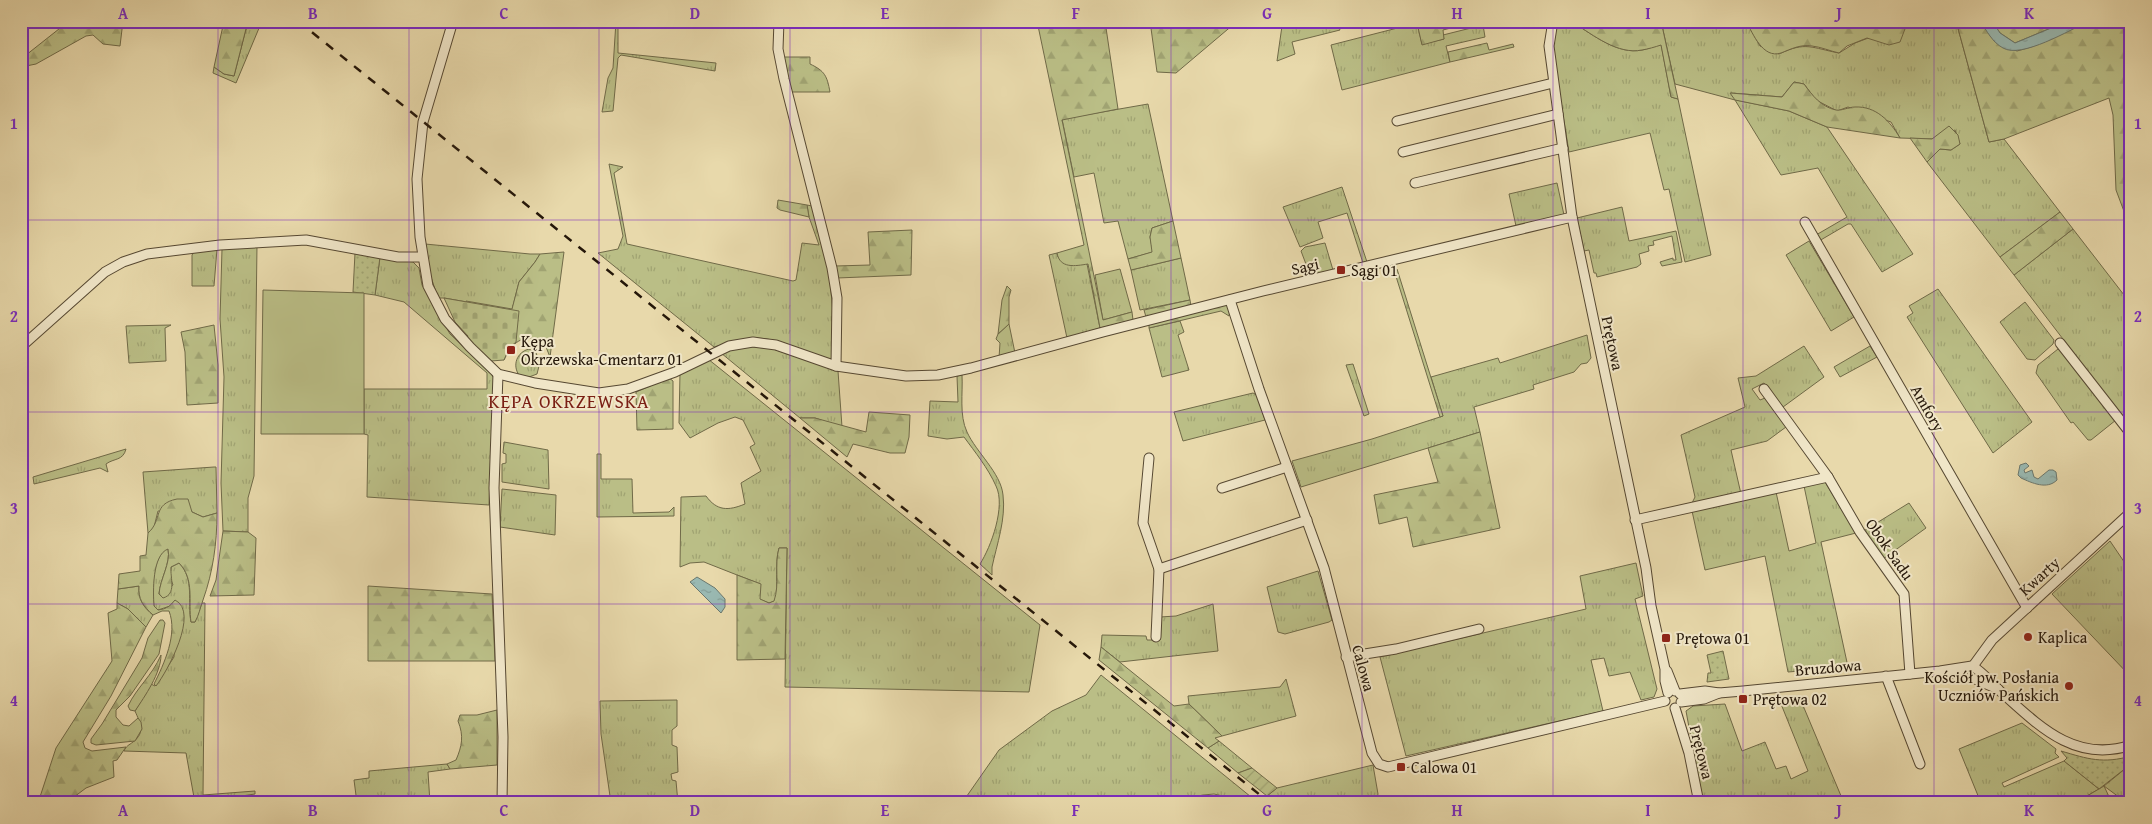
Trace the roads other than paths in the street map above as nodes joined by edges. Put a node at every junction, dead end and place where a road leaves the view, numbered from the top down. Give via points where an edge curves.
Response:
1 (452, 21) edge
2 (779, 21) edge
3 (1553, 21) edge
4 (1554, 83) junction
5 (1558, 114) junction
6 (1396, 121) dead end
7 (1563, 148) junction
8 (1403, 152) dead end
9 (1415, 183) dead end
10 (1572, 217) junction
11 (1805, 222) dead end
12 (422, 257) junction
13 (1230, 300) junction
14 (2060, 343) dead end
15 (21, 347) edge
16 (836, 366) junction
17 (498, 374) junction
18 (1764, 389) dead end
19 (2131, 434) edge
20 (1149, 458) dead end
21 (1287, 467) junction
22 (1828, 477) junction
23 (1222, 488) dead end
24 (2131, 512) edge
25 (1307, 520) junction
26 (1635, 520) junction
27 (1159, 569) junction
28 (2027, 608) junction
29 (1479, 629) dead end
30 (1156, 638) dead end
31 (1346, 657) junction
32 (1971, 672) junction
33 (1910, 674) junction
34 (1886, 676) junction
35 (1674, 698) junction
36 (2131, 744) edge
37 (1920, 764) dead end
38 (502, 803) edge
39 (1699, 803) edge

1 - 12 street via 423,122 417,179
2 - 16 street via 778,49 784,79 832,268 837,307
3 - 4 street, Prętowa via 1549,46
4 - 5 street, Prętowa
4 - 6 street
5 - 7 street, Prętowa
5 - 8 street
7 - 9 street
7 - 10 street, Prętowa
10 - 13 street, Sągi
10 - 26 street, Prętowa
11 - 28 street, Amfory
12 - 15 street via 398,257 306,240 220,245 147,254 105,272
12 - 17 street via 428,286 444,319
13 - 16 street, Sągi via 938,375 906,376
13 - 21 street, Calowa
14 - 19 street
16 - 17 street, Sągi via 776,345 753,342 729,346 675,372 628,389 599,393
17 - 38 street via 494,488
18 - 22 street, Obok Sadu
20 - 27 street via 1143,523
21 - 23 street
21 - 25 street, Calowa
22 - 26 street
22 - 33 street, Obok Sadu via 1860,532 1904,594
24 - 28 street, Kwarty
25 - 27 street
25 - 31 street, Calowa via 1324,568
26 - 35 street, Prętowa via 1665,681
27 - 30 street
28 - 32 street, Kwarty via 1992,640
29 - 31 street
31 - 35 street, Calowa via 1372,753 1378,764 1385,767
32 - 33 street, Bruzdowa via 1952,667
32 - 36 street via 1998,689 2049,732 2073,745 2114,750
33 - 34 street, Bruzdowa
34 - 35 street, Bruzdowa via 1705,691
34 - 37 street
35 - 39 street, Prętowa

